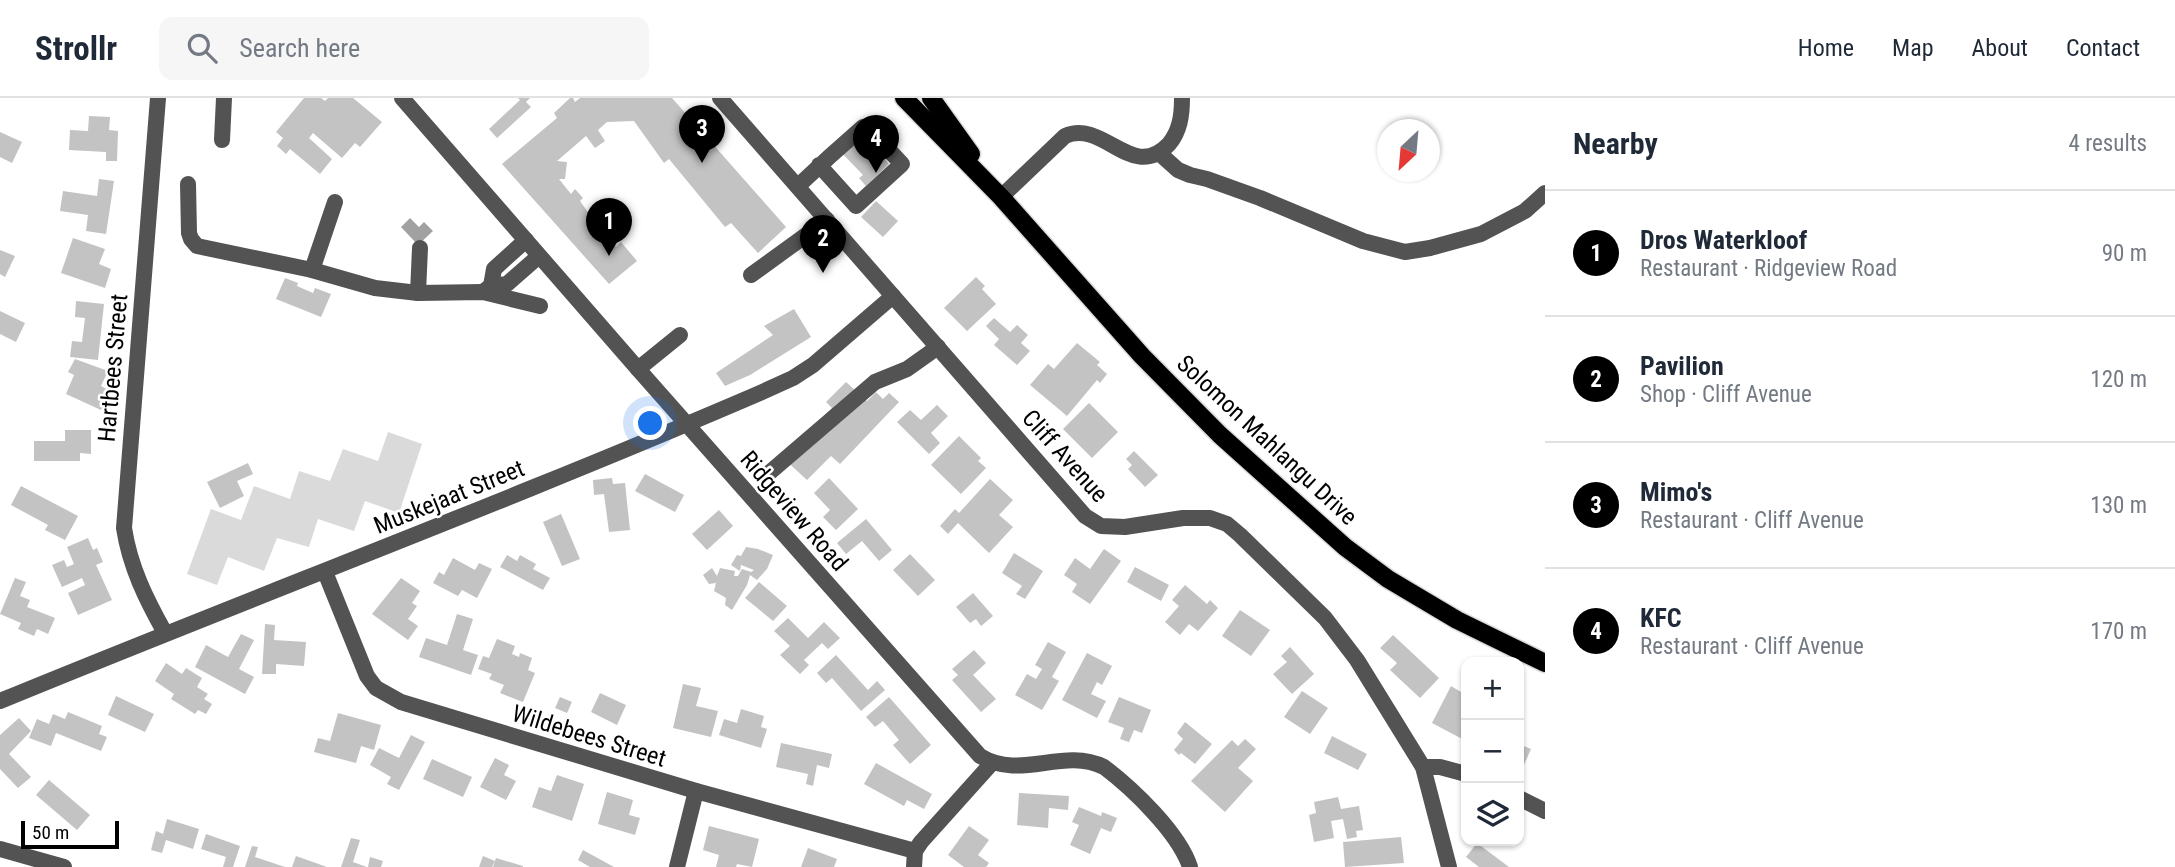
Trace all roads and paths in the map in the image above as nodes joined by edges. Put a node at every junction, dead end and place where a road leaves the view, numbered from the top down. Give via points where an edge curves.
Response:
1 (158, 98) edge
2 (224, 98) edge
3 (402, 98) edge
4 (720, 98) edge
5 (904, 98) edge
6 (931, 98) edge
7 (1182, 98) edge
8 (222, 141) dead end
9 (1159, 153) junction
10 (819, 165) junction
11 (188, 184) dead end
12 (798, 186) junction
13 (1545, 193) edge
14 (1001, 197) junction
15 (335, 202) dead end
16 (827, 219) junction
17 (526, 240) junction
18 (420, 248) dead end
19 (540, 256) junction
20 (312, 270) junction
21 (751, 275) dead end
22 (487, 289) junction
23 (418, 293) junction
24 (892, 296) junction
25 (540, 306) dead end
26 (680, 335) dead end
27 (938, 347) junction
28 (638, 369) junction
29 (688, 424) junction
30 (769, 474) dead end
31 (325, 572) junction
32 (165, 633) junction
33 (1545, 663) edge
34 (0, 701) edge
35 (992, 763) junction
36 (1423, 767) junction
37 (1461, 773) edge
38 (696, 791) junction
39 (1524, 800) edge
40 (1545, 811) edge
41 (0, 849) edge
42 (915, 859) edge
43 (64, 867) edge
44 (677, 867) edge
45 (1190, 867) edge
46 (1449, 867) edge

1 - 32 street, Hartbees Street via 124,528 130,560
2 - 8 street
3 - 17 street, Ridgeview Road
4 - 12 street, Cliff Avenue
5 - 14 main road, Solomon Mahlangu Drive
6 - 14 main road, Solomon Mahlangu Drive
7 - 9 street via 1179,127
9 - 13 street via 1190,176 1260,198 1363,241 1405,252 1481,234 1525,211
9 - 14 street via 1135,156 1091,134 1072,133
10 - 10 street via 863,127 902,164 856,206
10 - 12 street
11 - 20 street via 189,233 197,246
12 - 16 street, Cliff Avenue
14 - 33 main road, Solomon Mahlangu Drive via 1142,356 1220,435 1345,547 1457,620
15 - 20 street
16 - 21 street
16 - 24 street, Cliff Avenue
17 - 19 street, Ridgeview Road
17 - 22 street via 494,269
18 - 23 street
19 - 22 street via 507,284
19 - 28 street, Ridgeview Road
20 - 23 street via 375,288
22 - 23 street
22 - 25 street
24 - 27 street, Cliff Avenue
24 - 29 street, Muskejaat Street via 793,378
26 - 28 street
27 - 30 street via 907,369 875,382
27 - 36 street, Cliff Avenue via 1092,521 1125,527 1210,518 1240,535 1338,633
28 - 29 street, Ridgeview Road
29 - 31 street, Muskejaat Street
29 - 35 street, Ridgeview Road via 980,756
31 - 32 street, Muskejaat Street
31 - 38 street, Wildebees Street via 367,676 389,696 419,709
32 - 34 street, Muskejaat Street
35 - 42 street
35 - 45 street via 1012,766 1079,760 1104,767 1174,834
36 - 37 street
36 - 46 street, Cliff Avenue
38 - 42 street, Wildebees Street
38 - 44 street
39 - 40 street
41 - 43 street

